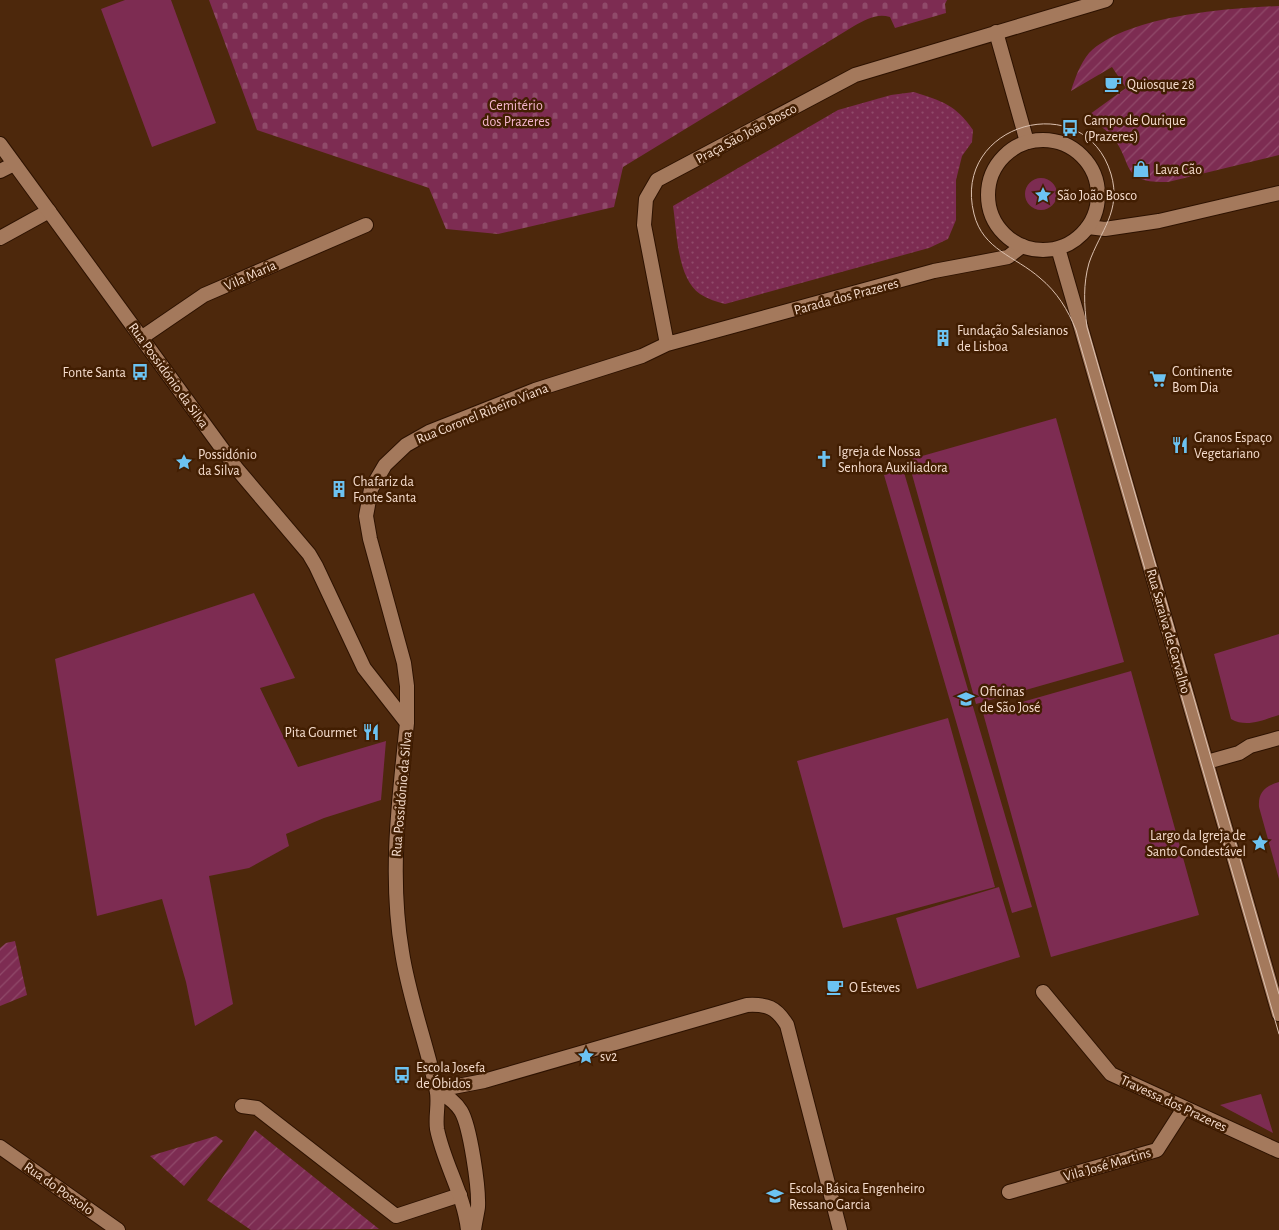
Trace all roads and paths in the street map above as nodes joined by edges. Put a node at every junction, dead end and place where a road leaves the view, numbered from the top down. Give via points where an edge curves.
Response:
1 (1106, 0) edge
2 (996, 32) junction
3 (1028, 142) junction
4 (0, 144) edge
5 (14, 164) junction
6 (0, 172) edge
7 (1279, 193) edge
8 (49, 211) junction
9 (366, 225) dead end
10 (1088, 227) junction
11 (0, 238) edge
12 (1022, 246) junction
13 (1058, 248) junction
14 (142, 338) junction
15 (667, 344) junction
16 (407, 723) junction
17 (1279, 738) edge
18 (1206, 762) junction
19 (1043, 992) dead end
20 (1279, 1014) edge
21 (437, 1090) junction
22 (242, 1106) dead end
23 (1184, 1108) junction
24 (0, 1147) edge
25 (1279, 1151) edge
26 (1010, 1192) dead end
27 (460, 1195) junction
28 (118, 1230) edge
29 (468, 1230) edge
30 (474, 1230) edge
31 (840, 1230) edge

1 - 2 street, Praça São João Bosco
2 - 3 street
2 - 15 street, Praça São João Bosco via 856,75 657,180 646,199 644,225
3 - 10 street via 1040,140 1064,144 1084,158 1096,179 1098,191 1094,216
3 - 12 street via 1016,146 998,163 992,174 988,198 990,210 1002,232
4 - 5 street, Rua Possidónio da Silva
5 - 6 street
5 - 8 street, Rua Possidónio da Silva
7 - 10 street via 1159,220 1105,229
8 - 11 street
8 - 14 street, Rua Possidónio da Silva
9 - 14 street, Vila Maria via 204,296
10 - 13 street via 1080,236
12 - 13 street via 1046,250
12 - 15 street, Parada dos Prazeres via 1008,257 934,271
13 - 18 street, Rua Saraiva de Carvalho
14 - 16 street, Rua Possidónio da Silva via 247,482 309,554 364,668
15 - 16 street, Rua Coronel Ribeiro Viana via 642,356 536,390 429,432 406,445 385,465 371,489 366,516 404,663
16 - 21 street, Rua Possidónio da Silva via 398,807 395,895 402,952
17 - 18 street
18 - 20 street, Rua Saraiva de Carvalho
19 - 23 street, Travessa dos Prazeres via 1110,1074
21 - 27 street, Rua Possidónio da Silva via 437,1127
21 - 30 street via 457,1106 468,1133 478,1207
21 - 31 street via 484,1081 747,1005 760,1004 772,1008 787,1025
22 - 27 street via 257,1108 396,1216
23 - 25 street, Travessa dos Prazeres
23 - 26 street, Vila José Martins via 1157,1150
24 - 28 street, Rua do Possolo
27 - 29 street, Rua Possidónio da Silva

